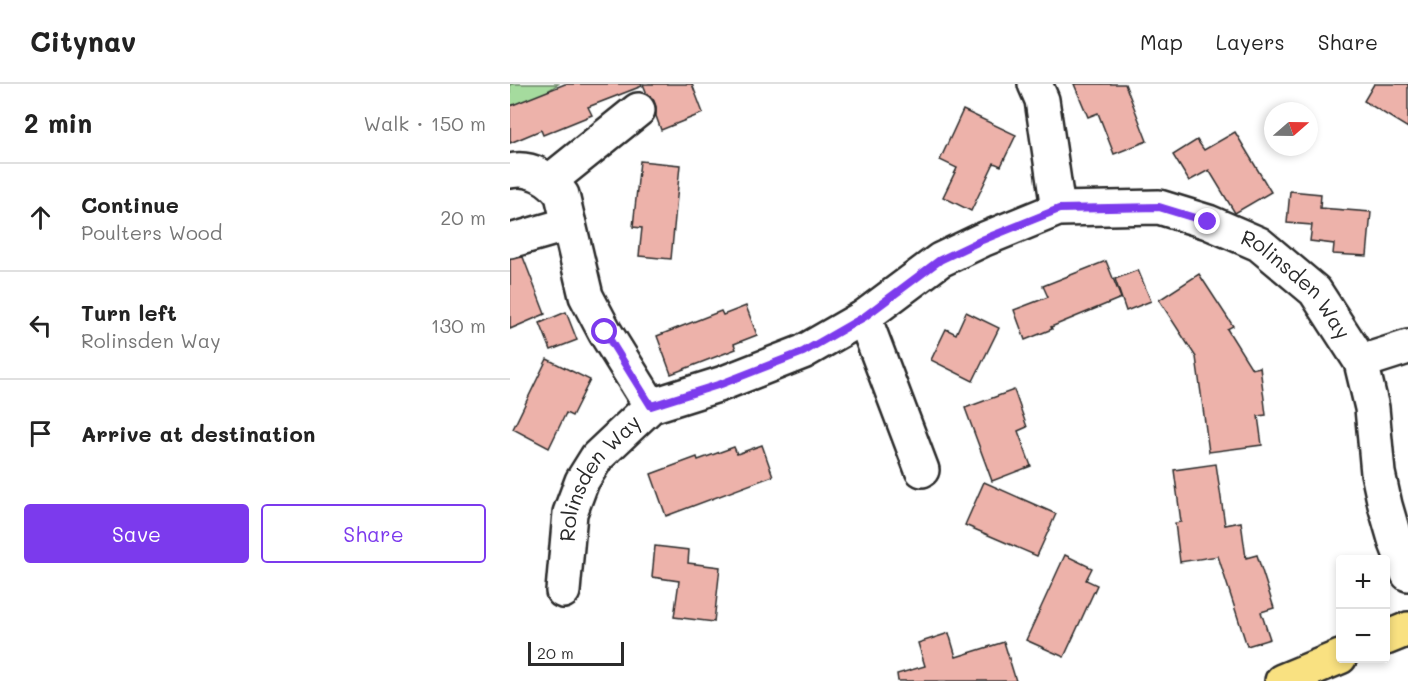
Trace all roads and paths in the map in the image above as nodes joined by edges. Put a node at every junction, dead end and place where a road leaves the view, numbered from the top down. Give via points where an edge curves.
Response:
1 (1035, 84) edge
2 (638, 110) dead end
3 (510, 171) edge
4 (560, 200) junction
5 (1059, 209) junction
6 (510, 241) edge
7 (864, 317) junction
8 (1408, 347) edge
9 (1361, 362) junction
10 (651, 406) junction
11 (922, 470) dead end
12 (1408, 574) edge
13 (563, 591) dead end
14 (1408, 629) edge
15 (1390, 636) edge
16 (1336, 659) edge
17 (1282, 681) edge

1 - 5 street via 1042,100
2 - 4 street
3 - 4 street via 530,172
4 - 6 street
4 - 10 street via 586,296
5 - 7 street, Rolinsden Way via 940,260
5 - 9 street, Rolinsden Way via 1159,207 1259,244 1315,291
7 - 10 street, Rolinsden Way via 803,352
7 - 11 street
8 - 9 street
9 - 12 street, Rolinsden Way via 1372,408 1385,505
10 - 13 street, Rolinsden Way via 597,457 582,481 570,513
14 - 15 main road
16 - 17 main road

